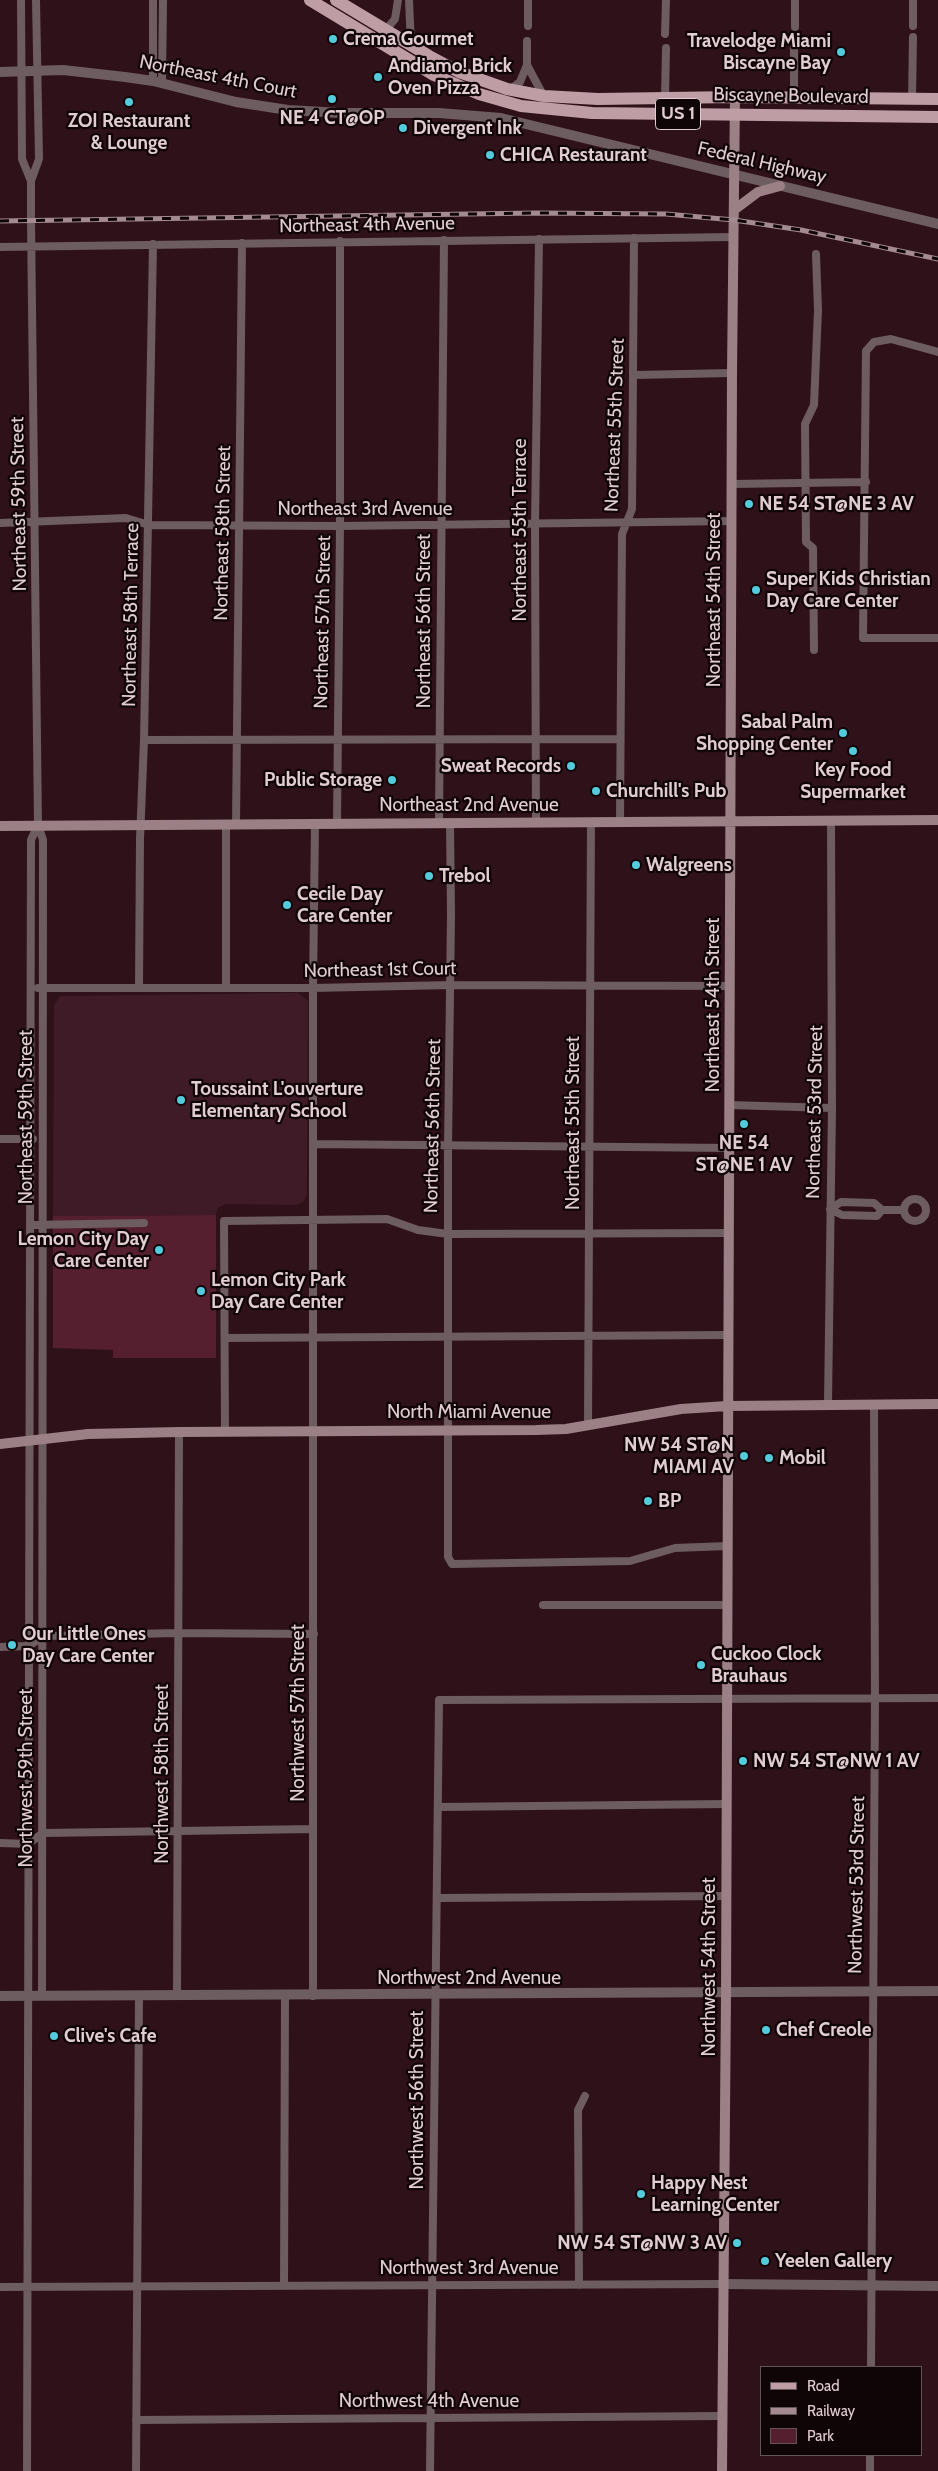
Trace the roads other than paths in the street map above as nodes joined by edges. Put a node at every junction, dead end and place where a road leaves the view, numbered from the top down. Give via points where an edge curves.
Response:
1 (21, 0) edge
2 (36, 0) edge
3 (153, 0) edge
4 (163, 0) edge
5 (310, 0) edge
6 (336, 0) edge
7 (398, 0) edge
8 (409, 0) edge
9 (528, 0) edge
10 (666, 0) edge
11 (795, 0) edge
12 (913, 0) edge
13 (528, 26) dead end
14 (913, 26) dead end
15 (795, 27) dead end
16 (382, 28) junction
17 (665, 34) dead end
18 (913, 37) dead end
19 (794, 38) dead end
20 (527, 41) dead end
21 (411, 45) junction
22 (666, 48) dead end
23 (528, 65) junction
24 (38, 71) junction
25 (0, 72) edge
26 (22, 72) junction
27 (157, 82) junction
28 (509, 89) junction
29 (544, 96) junction
30 (735, 97) junction
31 (665, 98) junction
32 (794, 98) junction
33 (912, 98) junction
34 (938, 99) edge
35 (735, 114) junction
36 (938, 117) edge
37 (519, 123) joint
38 (734, 175) junction
39 (31, 181) junction
40 (780, 186) junction
41 (734, 210) junction
42 (938, 224) edge
43 (734, 236) junction
44 (634, 238) junction
45 (539, 239) junction
46 (444, 240) junction
47 (340, 241) junction
48 (242, 243) junction
49 (153, 244) junction
50 (0, 247) edge
51 (31, 247) junction
52 (816, 254) dead end
53 (938, 352) edge
54 (732, 373) junction
55 (634, 375) junction
56 (866, 482) junction
57 (732, 484) junction
58 (807, 484) junction
59 (732, 521) junction
60 (35, 522) junction
61 (0, 523) edge
62 (628, 523) junction
63 (535, 524) junction
64 (149, 525) junction
65 (239, 525) junction
66 (441, 525) junction
67 (340, 526) junction
68 (938, 638) edge
69 (814, 650) dead end
70 (338, 739) junction
71 (536, 739) junction
72 (620, 739) junction
73 (144, 740) junction
74 (238, 741) junction
75 (439, 741) junction
76 (831, 820) junction
77 (938, 820) edge
78 (731, 821) junction
79 (439, 822) junction
80 (450, 822) junction
81 (536, 822) junction
82 (591, 822) junction
83 (620, 822) junction
84 (316, 823) junction
85 (337, 823) junction
86 (231, 824) junction
87 (38, 825) junction
88 (141, 825) junction
89 (0, 826) edge
90 (451, 985) junction
91 (730, 986) junction
92 (139, 987) junction
93 (226, 987) junction
94 (589, 987) junction
95 (31, 988) junction
96 (43, 988) junction
97 (313, 988) junction
98 (729, 1106) junction
99 (832, 1108) junction
100 (30, 1138) junction
101 (43, 1138) junction
102 (0, 1139) edge
103 (314, 1144) junction
104 (448, 1146) junction
105 (589, 1146) junction
106 (729, 1148) junction
107 (830, 1209) junction
108 (882, 1210) junction
109 (904, 1210) dead end
110 (314, 1221) junction
111 (144, 1223) dead end
112 (30, 1224) junction
113 (43, 1224) junction
114 (729, 1233) junction
115 (448, 1234) junction
116 (589, 1235) junction
117 (728, 1335) junction
118 (449, 1337) junction
119 (589, 1337) junction
120 (225, 1338) junction
121 (313, 1339) junction
122 (828, 1404) junction
123 (874, 1404) junction
124 (938, 1404) edge
125 (727, 1406) junction
126 (588, 1424) junction
127 (314, 1430) junction
128 (448, 1430) junction
129 (225, 1431) junction
130 (179, 1432) junction
131 (42, 1439) junction
132 (30, 1441) junction
133 (0, 1444) edge
134 (727, 1463) joint
135 (727, 1546) junction
136 (543, 1604) dead end
137 (727, 1605) junction
138 (177, 1633) junction
139 (314, 1634) junction
140 (42, 1637) junction
141 (29, 1646) junction
142 (0, 1647) edge
143 (875, 1698) junction
144 (938, 1698) edge
145 (727, 1700) junction
146 (727, 1804) junction
147 (439, 1807) junction
148 (313, 1829) junction
149 (179, 1830) junction
150 (42, 1833) junction
151 (0, 1843) edge
152 (28, 1844) junction
153 (727, 1896) junction
154 (438, 1898) junction
155 (872, 1992) junction
156 (938, 1992) edge
157 (726, 1994) junction
158 (434, 1995) junction
159 (0, 1996) edge
160 (28, 1996) junction
161 (42, 1996) junction
162 (139, 1996) junction
163 (177, 1996) junction
164 (285, 1996) junction
165 (313, 1996) junction
166 (585, 2096) dead end
167 (723, 2284) junction
168 (432, 2285) junction
169 (579, 2285) junction
170 (138, 2286) junction
171 (284, 2286) junction
172 (872, 2286) junction
173 (938, 2286) edge
174 (0, 2287) edge
175 (28, 2287) junction
176 (871, 2366) edge
177 (430, 2416) junction
178 (722, 2416) junction
179 (136, 2420) junction
180 (870, 2456) edge
181 (26, 2471) edge
182 (136, 2471) edge
183 (430, 2471) edge
184 (722, 2471) edge
185 (870, 2471) edge

1 - 26 street, Northeast 59th Street
2 - 24 street, Northeast 59th Street
3 - 27 street
4 - 27 street
5 - 35 main road, Biscayne Boulevard / US 1 via 434,75 502,102 569,112
6 - 16 main road, Biscayne Boulevard / US 1
7 - 16 street via 394,21
8 - 21 street
9 - 13 street
10 - 17 street
11 - 15 street
12 - 14 street
16 - 21 main road, Biscayne Boulevard / US 1
18 - 33 street
19 - 32 street
20 - 23 street
21 - 28 main road, Biscayne Boulevard / US 1 via 459,72
22 - 31 street
23 - 28 street via 520,82
23 - 29 street
24 - 26 street, Northeast 4th Court
24 - 27 street, Northeast 4th Court via 80,72
24 - 39 street, Northeast 59th Street via 39,159
25 - 26 street, Northeast 4th Court
26 - 39 street, Northeast 59th Street via 22,160
27 - 37 street, Northeast 4th Court via 236,102 288,110 439,112
28 - 29 main road, Biscayne Boulevard / US 1
29 - 31 main road, Biscayne Boulevard / US 1
30 - 31 main road, Biscayne Boulevard / US 1
30 - 32 main road, Biscayne Boulevard / US 1
30 - 35 main road, Northeast 54th Street
32 - 33 main road, Biscayne Boulevard / US 1
33 - 34 main road, Biscayne Boulevard / US 1
35 - 36 main road, Biscayne Boulevard / US 1
35 - 38 main road, Northeast 54th Street
37 - 38 street, Federal Highway
38 - 40 street, Federal Highway
38 - 41 main road, Northeast 54th Street
39 - 51 street, Northeast 59th Street
40 - 41 main road via 758,192
40 - 42 street, Federal Highway
41 - 43 main road, Northeast 54th Street
43 - 44 street, Northeast 4th Avenue
43 - 54 main road, Northeast 54th Street
44 - 45 street, Northeast 4th Avenue
44 - 55 street, Northeast 55th Street
45 - 46 street, Northeast 4th Avenue
45 - 63 street, Northeast 55th Terrace
46 - 47 street, Northeast 4th Avenue
46 - 66 street, Northeast 56th Street
47 - 48 street, Northeast 4th Avenue
47 - 67 street, Northeast 57th Street
48 - 49 street, Northeast 4th Avenue
48 - 65 street, Northeast 58th Street
49 - 51 street, Northeast 4th Avenue
49 - 64 street, Northeast 58th Terrace
50 - 51 street, Northeast 4th Avenue
51 - 60 street, Northeast 59th Street
52 - 58 street via 818,310 814,405 805,424
53 - 56 street via 891,339 874,342 866,351
54 - 55 street
54 - 57 main road, Northeast 54th Street
55 - 62 street, Northeast 55th Street via 632,509
56 - 58 street
56 - 68 street via 863,638
57 - 58 street
57 - 59 main road, Northeast 54th Street
58 - 69 street via 806,542 813,548
59 - 62 street, Northeast 3rd Avenue
59 - 78 main road, Northeast 54th Street
60 - 61 street, Northeast 3rd Avenue
60 - 64 street, Northeast 3rd Avenue via 126,518
60 - 87 street, Northeast 59th Street
62 - 63 street, Northeast 3rd Avenue
62 - 72 street, Northeast 55th Street via 622,534
63 - 66 street, Northeast 3rd Avenue
63 - 71 street, Northeast 55th Terrace
64 - 65 street, Northeast 3rd Avenue
64 - 73 street, Northeast 58th Terrace
65 - 67 street, Northeast 3rd Avenue
65 - 74 street, Northeast 58th Street
66 - 67 street, Northeast 3rd Avenue
66 - 75 street, Northeast 56th Street
67 - 70 street, Northeast 57th Street
70 - 74 street
70 - 75 street
70 - 85 street, Northeast 57th Street
71 - 72 street
71 - 75 street
71 - 81 street, Northeast 55th Terrace
72 - 83 street, Northeast 55th Street
73 - 74 street
73 - 88 street, Northeast 58th Terrace
74 - 86 street, Northeast 58th Street
75 - 79 street, Northeast 56th Street
76 - 77 main road, Northeast 2nd Avenue
76 - 78 main road, Northeast 2nd Avenue
76 - 99 street, Northeast 53rd Street
78 - 83 main road, Northeast 2nd Avenue
78 - 91 main road, Northeast 54th Street
79 - 80 main road, Northeast 2nd Avenue
79 - 85 main road, Northeast 2nd Avenue
80 - 81 main road, Northeast 2nd Avenue
80 - 90 street, Northeast 56th Street
81 - 82 main road, Northeast 2nd Avenue
82 - 83 main road, Northeast 2nd Avenue
82 - 94 street, Northeast 55th Street
84 - 85 main road, Northeast 2nd Avenue
84 - 86 main road, Northeast 2nd Avenue
84 - 97 street
86 - 88 main road, Northeast 2nd Avenue
86 - 93 street, Northeast 58th Street
87 - 88 main road, Northeast 2nd Avenue
87 - 89 main road, Northeast 2nd Avenue
87 - 95 street, Northeast 59th Street via 31,840
87 - 96 street, Northeast 59th Street via 43,840
88 - 92 street, Northeast 58th Terrace
90 - 94 street, Northeast 1st Court
90 - 97 street, Northeast 1st Court
90 - 104 street, Northeast 56th Street
91 - 94 street, Northeast 1st Court
91 - 98 main road, Northeast 54th Street
92 - 93 street, Northeast 1st Court
92 - 96 street, Northeast 1st Court
93 - 97 street, Northeast 1st Court
94 - 105 street, Northeast 55th Street
95 - 96 street, Northeast 1st Court
95 - 100 street, Northeast 59th Street
96 - 101 street, Northeast 59th Street
97 - 103 street
98 - 99 street
98 - 106 main road, Northeast 54th Street
99 - 107 street, Northeast 53rd Street
100 - 101 street
100 - 102 street
100 - 112 street, Northeast 59th Street
101 - 113 street, Northeast 59th Street
103 - 104 street
103 - 110 street
104 - 105 street
104 - 115 street, Northeast 56th Street
105 - 106 street
105 - 116 street, Northeast 55th Street
106 - 114 main road, Northeast 54th Street
107 - 108 street via 841,1202 874,1203
107 - 108 street via 842,1216 877,1216
107 - 122 street, Northeast 53rd Street
108 - 109 street
110 - 115 street via 386,1219 418,1230
110 - 120 street via 224,1221
110 - 121 street
111 - 113 street
112 - 113 street
112 - 132 street, Northeast 59th Street
113 - 131 street, Northeast 59th Street
114 - 116 street
114 - 117 main road, Northeast 54th Street
115 - 116 street
115 - 118 street, Northeast 56th Street
116 - 119 street, Northeast 55th Street
117 - 119 street
117 - 125 main road, Northeast 54th Street
118 - 119 street
118 - 121 street
118 - 128 street, Northeast 56th Street
119 - 126 street, Northeast 55th Street
120 - 121 street
120 - 129 street
121 - 127 street
122 - 123 main road, North Miami Avenue
122 - 125 main road, North Miami Avenue
123 - 124 main road, North Miami Avenue
123 - 143 street, Northwest 53rd Street
125 - 126 main road, North Miami Avenue via 681,1409
125 - 134 main road, Northeast 54th Street
126 - 128 main road, North Miami Avenue via 536,1430
127 - 128 main road, North Miami Avenue
127 - 129 main road, North Miami Avenue
127 - 139 street, Northwest 57th Street
128 - 135 street via 448,1557 452,1564 630,1561 675,1548
129 - 130 main road, North Miami Avenue
130 - 131 main road, North Miami Avenue via 88,1434
130 - 138 street, Northwest 58th Street
131 - 132 main road, North Miami Avenue
131 - 140 street, Northwest 59th Street
132 - 133 main road, North Miami Avenue
132 - 141 street, Northwest 59th Street
134 - 135 main road, Northwest 54th Street
135 - 137 main road, Northwest 54th Street
136 - 137 street
137 - 145 main road, Northwest 54th Street
138 - 139 street
138 - 140 street
138 - 149 street, Northwest 58th Street
139 - 148 street, Northwest 57th Street
140 - 141 street
140 - 150 street, Northwest 59th Street
141 - 142 street
141 - 152 street, Northwest 59th Street
143 - 144 street
143 - 145 street
143 - 155 street, Northwest 53rd Street
145 - 146 main road, Northwest 54th Street
145 - 147 street, Northwest 56th Street via 439,1700
146 - 147 street
146 - 153 main road, Northwest 54th Street
147 - 154 street, Northwest 56th Street
148 - 149 street
148 - 165 street, Northwest 57th Street
149 - 150 street
149 - 163 street, Northwest 58th Street
150 - 152 street
150 - 161 street, Northwest 59th Street
151 - 152 street
152 - 160 street, Northwest 59th Street
153 - 154 street
153 - 157 main road, Northwest 54th Street
154 - 158 street, Northwest 56th Street
155 - 156 street, Northwest 2nd Avenue
155 - 157 street, Northwest 2nd Avenue
155 - 172 street, Northwest 53rd Street
157 - 158 street, Northwest 2nd Avenue
157 - 167 main road, Northwest 54th Street
158 - 165 street, Northwest 2nd Avenue
158 - 168 street, Northwest 56th Street
159 - 160 street, Northwest 2nd Avenue
160 - 161 street, Northwest 2nd Avenue
160 - 175 street, Northwest 59th Street
161 - 162 street, Northwest 2nd Avenue
162 - 163 street, Northwest 2nd Avenue
162 - 170 street
163 - 164 street, Northwest 2nd Avenue
164 - 165 street, Northwest 2nd Avenue
164 - 171 street
166 - 169 street via 578,2110
167 - 169 street, Northwest 3rd Avenue
167 - 172 street, Northwest 3rd Avenue
167 - 178 main road, Northwest 54th Street
168 - 169 street, Northwest 3rd Avenue
168 - 171 street, Northwest 3rd Avenue
168 - 177 street, Northwest 56th Street
170 - 171 street, Northwest 3rd Avenue
170 - 175 street, Northwest 3rd Avenue
170 - 179 street
172 - 173 street, Northwest 3rd Avenue
172 - 176 street, Northwest 53rd Street
174 - 175 street, Northwest 3rd Avenue
175 - 181 street, Northwest 59th Street
177 - 178 street, Northwest 4th Avenue
177 - 179 street, Northwest 4th Avenue
177 - 183 street, Northwest 56th Street
178 - 184 main road, Northwest 54th Street
179 - 182 street
180 - 185 street

